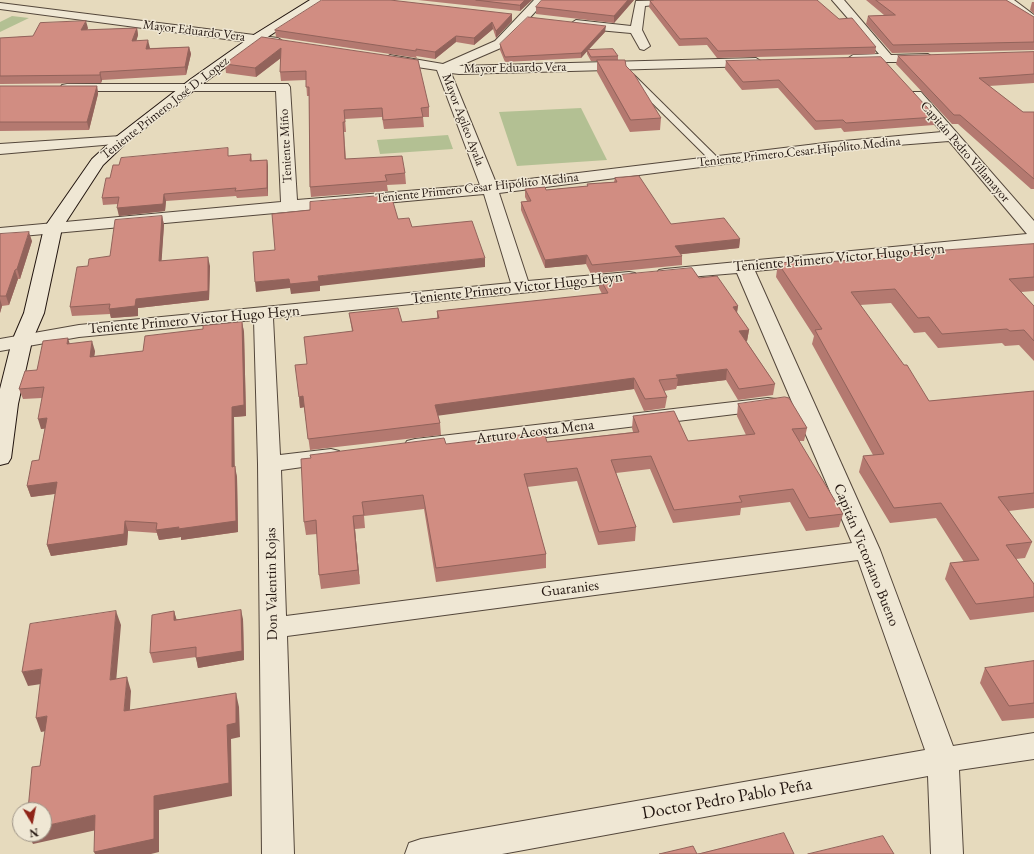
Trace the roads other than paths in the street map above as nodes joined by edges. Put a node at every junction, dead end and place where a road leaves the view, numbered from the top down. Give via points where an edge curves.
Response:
1 (318, 0) edge
2 (540, 0) edge
3 (674, 0) edge
4 (838, 0) edge
5 (1007, 0) edge
6 (0, 6) edge
7 (508, 16) edge
8 (524, 18) junction
9 (539, 20) edge
10 (1034, 21) edge
11 (561, 22) edge
12 (636, 30) junction
13 (256, 39) junction
14 (291, 44) edge
15 (644, 46) dead end
16 (376, 57) edge
17 (942, 57) edge
18 (883, 59) junction
19 (843, 60) edge
20 (772, 62) edge
21 (446, 67) junction
22 (629, 75) edge
23 (898, 76) edge
24 (190, 87) junction
25 (909, 87) edge
26 (58, 88) edge
27 (953, 136) junction
28 (121, 140) junction
29 (0, 149) edge
30 (716, 160) junction
31 (490, 189) junction
32 (289, 206) junction
33 (53, 228) junction
34 (1034, 232) edge
35 (0, 233) edge
36 (1034, 239) edge
37 (744, 267) junction
38 (520, 287) junction
39 (263, 314) junction
40 (22, 341) junction
41 (0, 344) edge
42 (801, 400) junction
43 (394, 449) edge
44 (347, 454) edge
45 (0, 458) edge
46 (269, 464) junction
47 (867, 550) junction
48 (273, 628) junction
49 (1034, 746) edge
50 (943, 760) junction
51 (278, 854) edge
52 (421, 854) edge
53 (947, 854) edge

1 - 13 street, Teniente Primero José D. Lopez
2 - 8 street, Mayor Agileo Ayala
3 - 12 street via 640,3
4 - 18 street via 885,54
5 - 10 street
6 - 13 street, Mayor Eduardo Vera
7 - 8 street
8 - 9 street
8 - 21 street, Mayor Agileo Ayala via 499,44
11 - 12 street
12 - 15 street
13 - 14 street, Mayor Eduardo Vera
13 - 24 street, Teniente Primero José D. Lopez
16 - 21 street, Mayor Eduardo Vera
17 - 18 street
18 - 19 street
18 - 23 street
20 - 21 street, Mayor Eduardo Vera via 459,70
21 - 31 street, Mayor Agileo Ayala via 443,70
22 - 30 lane
24 - 26 street
24 - 28 street, Teniente Primero José D. Lopez
24 - 32 street, Teniente Miño via 283,88
25 - 27 street, Capitán Pedro Villamayor
27 - 30 street, Teniente Primero Cesar Hipólito Medina via 833,146
27 - 34 street, Capitán Pedro Villamayor
28 - 29 street
28 - 33 street, Teniente Primero José D. Lopez via 97,162
30 - 31 street, Teniente Primero Cesar Hipólito Medina
31 - 32 street, Teniente Primero Cesar Hipólito Medina
31 - 38 street, Mayor Agileo Ayala
32 - 33 street, Teniente Primero Cesar Hipólito Medina
33 - 35 street, Teniente Primero Cesar Hipólito Medina
33 - 40 street, Teniente Primero José D. Lopez via 34,313
36 - 37 street, Teniente Primero Victor Hugo Heyn
37 - 38 street, Teniente Primero Victor Hugo Heyn
37 - 42 street, Capitán Victoriano Bueno
38 - 39 street, Teniente Primero Victor Hugo Heyn
39 - 40 street, Teniente Primero Victor Hugo Heyn via 79,331
39 - 46 street, Don Valentin Rojas
40 - 41 street, Teniente Primero Victor Hugo Heyn
40 - 45 street, Teniente Primero José D. Lopez via 7,404
42 - 43 street, Arturo Acosta Mena
42 - 47 street, Capitán Victoriano Bueno
44 - 46 street
46 - 48 street, Don Valentin Rojas
47 - 48 street, Guaranies
47 - 50 street, Capitán Victoriano Bueno
48 - 51 street, Don Valentin Rojas
49 - 50 street, Doctor Pedro Pablo Peña
50 - 52 street, Doctor Pedro Pablo Peña
50 - 53 street, Capitán Victoriano Bueno

